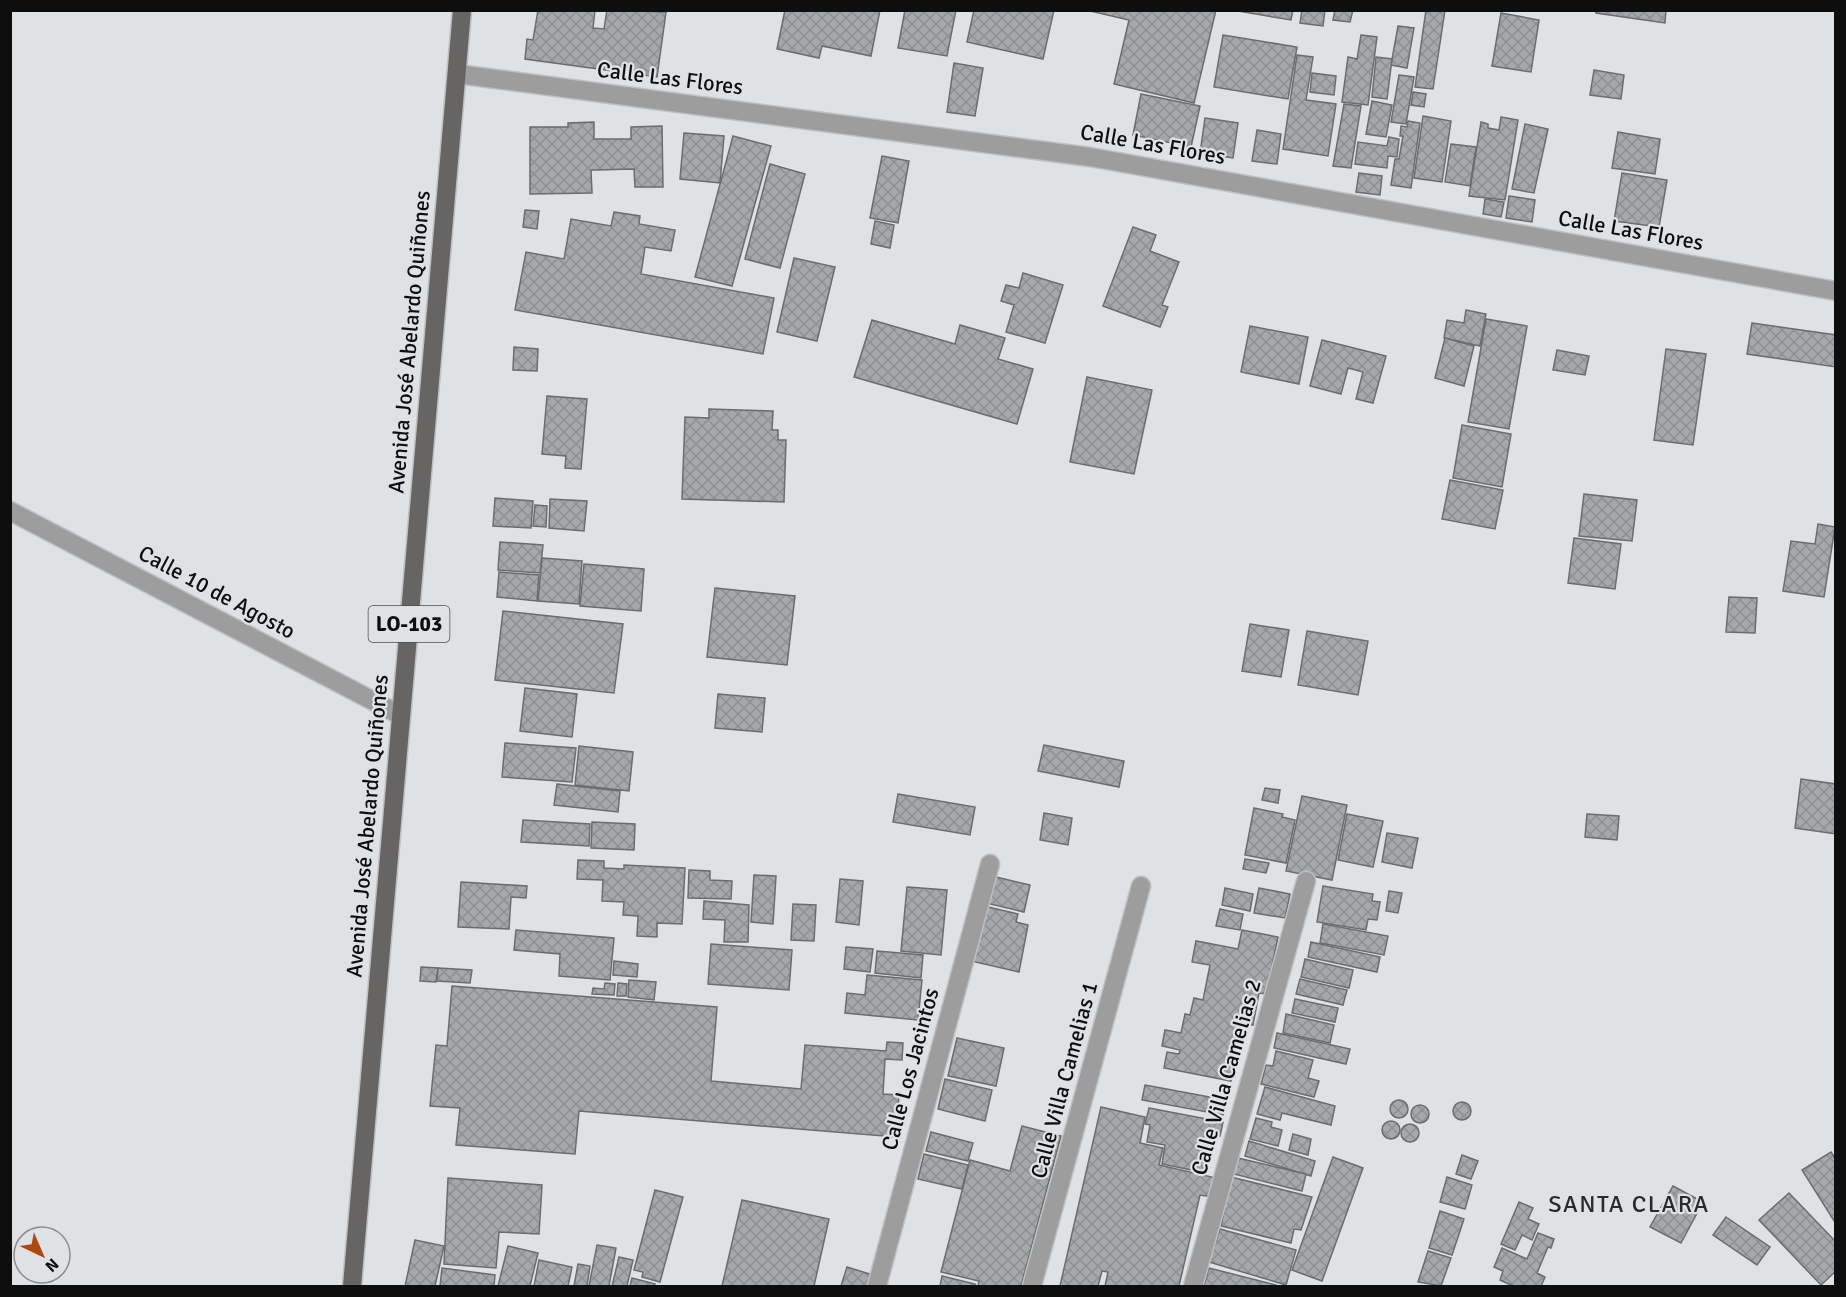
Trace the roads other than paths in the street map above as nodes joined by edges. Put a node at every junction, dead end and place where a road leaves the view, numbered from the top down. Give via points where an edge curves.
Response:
1 (462, 10) edge
2 (457, 74) junction
3 (1836, 291) edge
4 (10, 511) edge
5 (400, 715) junction
6 (990, 864) dead end
7 (1306, 881) dead end
8 (1141, 886) dead end
9 (352, 1287) edge
10 (878, 1287) edge
11 (1032, 1287) edge
12 (1193, 1287) edge

1 - 2 main road, Avenida José Abelardo Quiñones / LO-103
2 - 3 street, Calle Las Flores via 1089,157
2 - 5 main road, Avenida José Abelardo Quiñones / LO-103
4 - 5 street, Calle 10 de Agosto
5 - 9 main road, Avenida José Abelardo Quiñones / LO-103
6 - 10 street, Calle Los Jacintos
7 - 12 street, Calle Villa Camelias 2
8 - 11 street, Calle Villa Camelias 1

